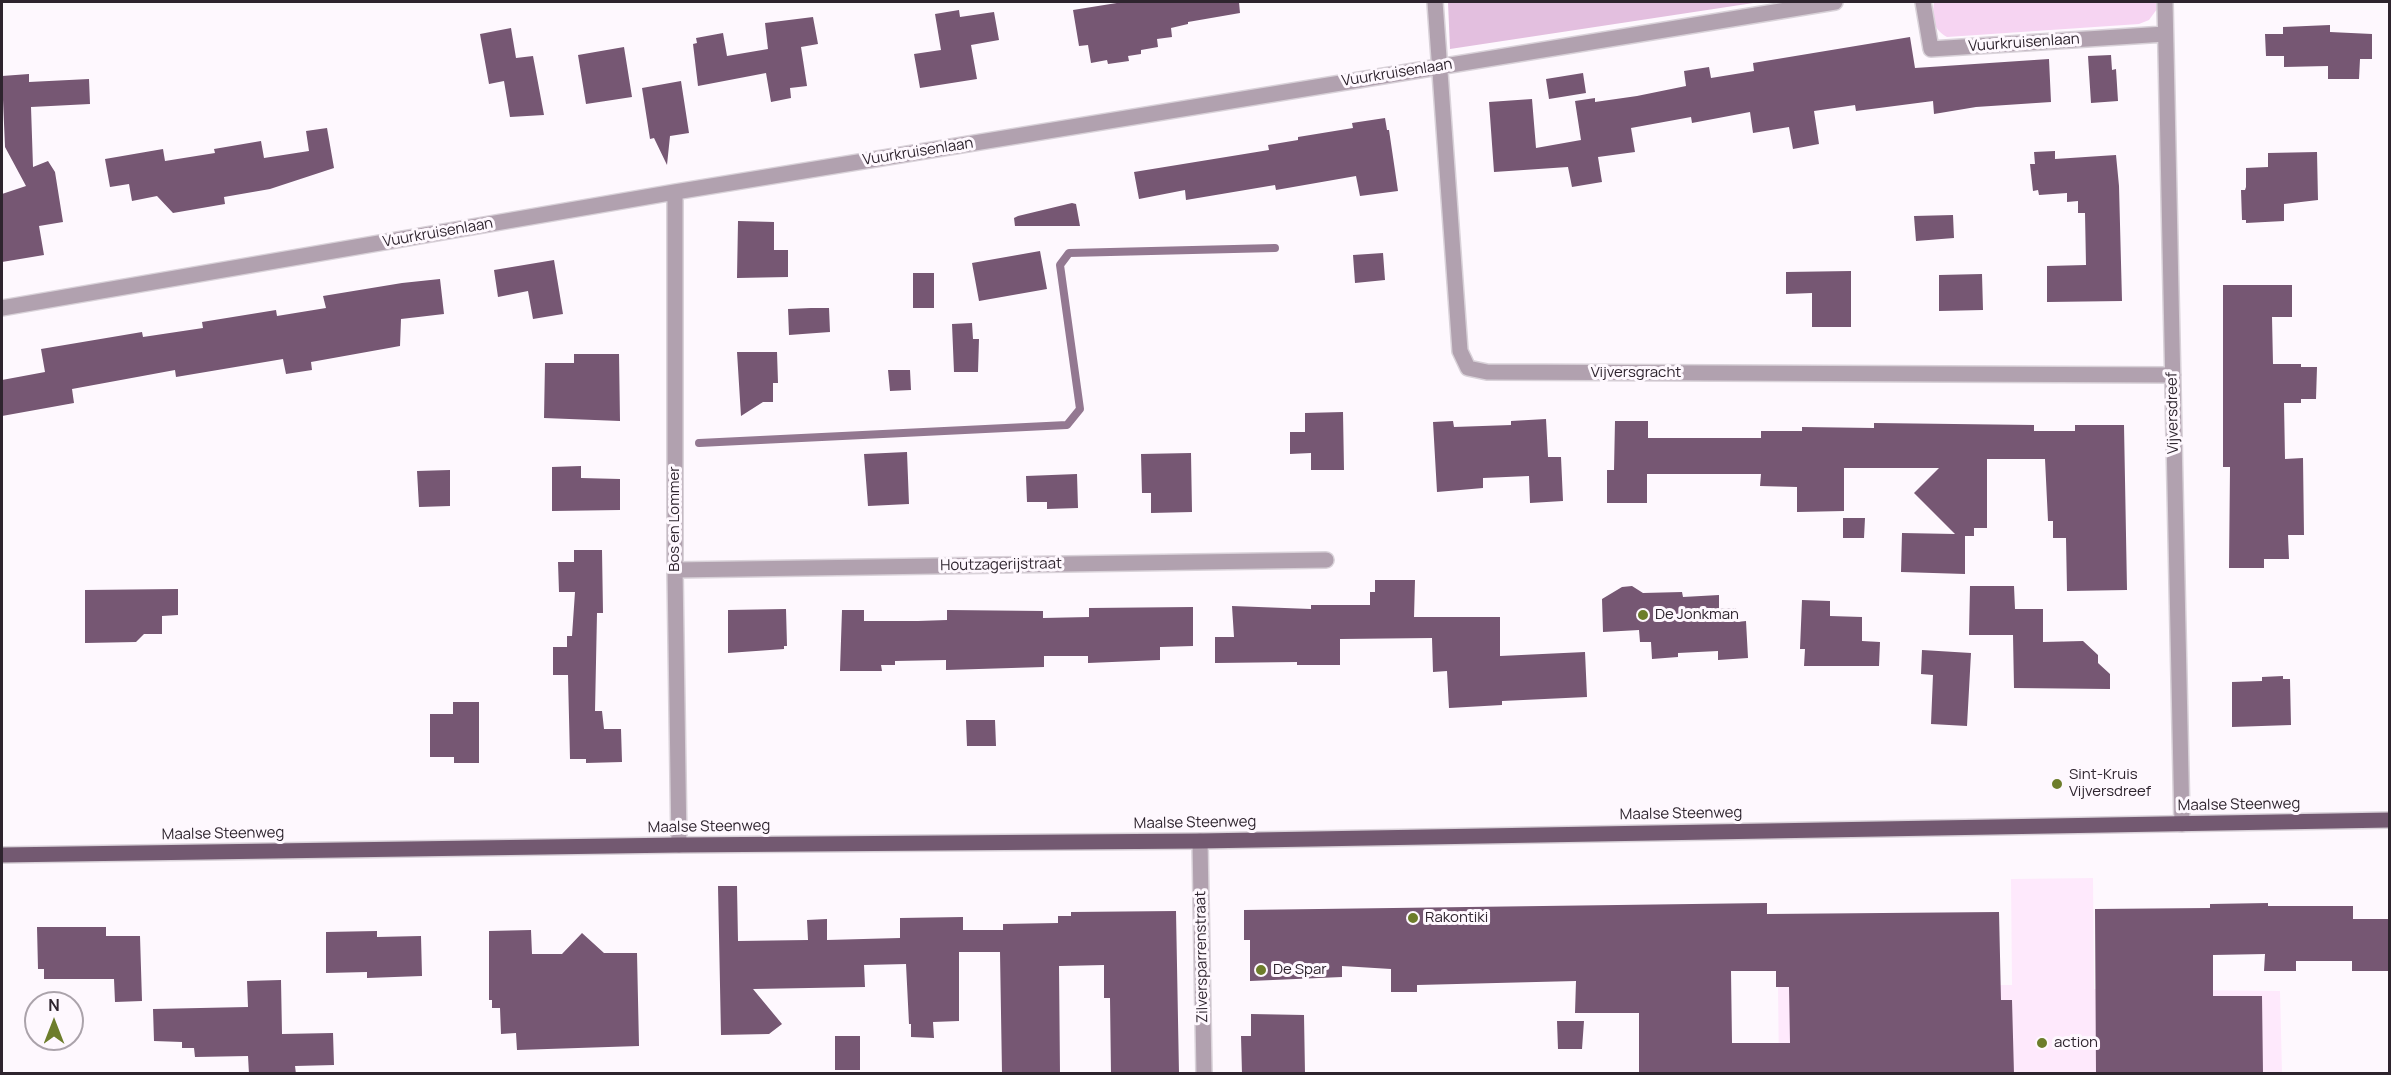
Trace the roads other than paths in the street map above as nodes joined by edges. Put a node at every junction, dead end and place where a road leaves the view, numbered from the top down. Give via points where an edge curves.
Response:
1 (1435, 2) edge
2 (1835, 2) edge
3 (1923, 2) edge
4 (2165, 2) edge
5 (2165, 34) junction
6 (1440, 66) junction
7 (675, 192) junction
8 (2, 308) edge
9 (2173, 375) junction
10 (1326, 561) dead end
11 (675, 570) junction
12 (2390, 820) edge
13 (2182, 824) junction
14 (1200, 841) junction
15 (679, 845) junction
16 (2, 855) edge
17 (1204, 1074) edge

1 - 6 street, Vijversgracht
2 - 6 street, Vuurkruisenlaan
3 - 5 street, Vuurkruisenlaan via 1931,49
4 - 5 street, Vijversdreef
5 - 9 street, Vijversdreef
6 - 7 street, Vuurkruisenlaan
6 - 9 street, Vijversgracht via 1460,351 1468,368 1486,372
7 - 8 street, Vuurkruisenlaan
7 - 11 street, Bos en Lommer
9 - 13 street, Vijversdreef
10 - 11 street, Houtzagerijstraat
11 - 15 street, Bos en Lommer
12 - 13 main road, Maalse Steenweg
13 - 14 main road, Maalse Steenweg
14 - 15 main road, Maalse Steenweg
14 - 17 street, Zilversparrenstraat
15 - 16 main road, Maalse Steenweg

